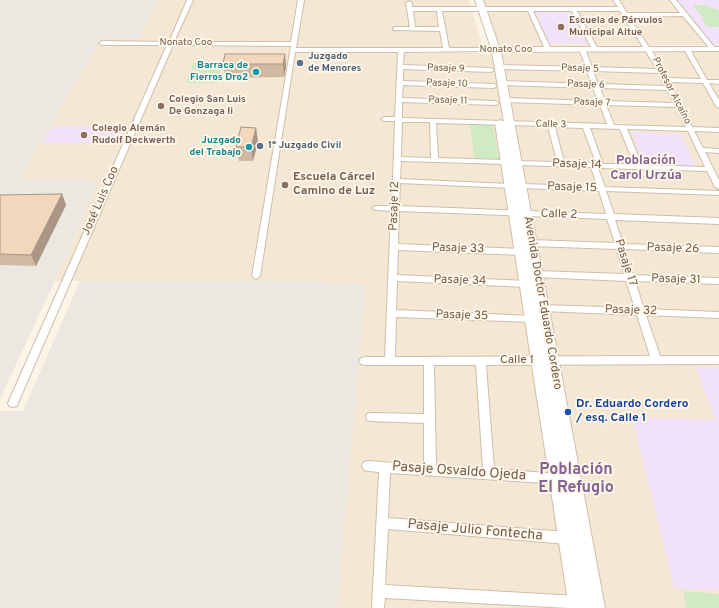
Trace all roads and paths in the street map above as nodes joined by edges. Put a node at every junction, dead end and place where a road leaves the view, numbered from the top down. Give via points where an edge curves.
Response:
1 (190, 0) edge
2 (301, 0) edge
3 (473, 0) edge
4 (480, 0) edge
5 (616, 0) edge
6 (674, 0) edge
7 (439, 9) junction
8 (479, 9) junction
9 (530, 9) junction
10 (574, 9) junction
11 (622, 9) junction
12 (685, 14) junction
13 (626, 15) junction
14 (395, 29) dead end
15 (413, 29) junction
16 (442, 29) junction
17 (102, 43) dead end
18 (171, 43) junction
19 (293, 47) junction
20 (582, 49) junction
21 (595, 49) junction
22 (649, 49) junction
23 (687, 49) junction
24 (401, 50) junction
25 (446, 50) junction
26 (492, 50) junction
27 (548, 50) junction
28 (717, 50) edge
29 (400, 67) junction
30 (495, 68) junction
31 (590, 70) junction
32 (662, 72) junction
33 (666, 80) junction
34 (705, 82) junction
35 (719, 82) edge
36 (400, 83) junction
37 (498, 84) junction
38 (596, 86) junction
39 (670, 88) junction
40 (399, 100) junction
41 (501, 101) junction
42 (602, 103) junction
43 (679, 105) junction
44 (719, 106) edge
45 (384, 119) dead end
46 (399, 120) junction
47 (433, 121) junction
48 (504, 123) junction
49 (551, 124) junction
50 (586, 126) junction
51 (611, 126) junction
52 (623, 127) junction
53 (690, 129) junction
54 (719, 130) edge
55 (701, 150) junction
56 (719, 151) edge
57 (397, 158) junction
58 (435, 160) junction
59 (511, 162) junction
60 (561, 164) junction
61 (597, 165) junction
62 (639, 167) junction
63 (714, 172) edge
64 (396, 181) junction
65 (515, 186) junction
66 (719, 187) edge
67 (601, 189) junction
68 (719, 193) edge
69 (376, 208) dead end
70 (395, 208) junction
71 (520, 213) junction
72 (610, 216) junction
73 (719, 221) edge
74 (531, 243) junction
75 (620, 246) junction
76 (394, 247) junction
77 (719, 250) edge
78 (522, 252) junction
79 (536, 274) junction
80 (256, 276) dead end
81 (393, 278) junction
82 (630, 278) junction
83 (719, 281) edge
84 (527, 284) junction
85 (543, 308) junction
86 (640, 312) junction
87 (391, 313) junction
88 (719, 315) edge
89 (533, 319) junction
90 (656, 360) junction
91 (719, 360) edge
92 (364, 361) dead end
93 (390, 361) junction
94 (429, 361) junction
95 (481, 361) junction
96 (546, 361) junction
97 (13, 402) dead end
98 (371, 417) dead end
99 (430, 419) junction
100 (368, 466) dead end
101 (385, 467) junction
102 (430, 470) junction
103 (489, 474) junction
104 (566, 479) junction
105 (382, 523) junction
106 (568, 538) junction
107 (379, 591) junction
108 (578, 605) edge
109 (378, 608) edge
110 (596, 608) edge

1 - 18 street, José Luis Coo
2 - 19 street
3 - 8 street, Avenida Doctor Eduardo Cordero
4 - 8 street, Avenida Doctor Eduardo Cordero
5 - 11 street, Profesor Alcaíno
6 - 12 street
7 - 8 street
7 - 15 street via 410,6
7 - 16 street
8 - 9 street
8 - 26 street, Avenida Doctor Eduardo Cordero
9 - 10 street
9 - 27 street
10 - 11 street
10 - 21 street
11 - 13 street, Profesor Alcaíno
12 - 13 street
12 - 28 street
13 - 22 street, Profesor Alcaíno
14 - 15 street
15 - 16 street
16 - 25 street
17 - 18 street, Nonato Coo
18 - 19 street, Nonato Coo
18 - 97 street, José Luis Coo
19 - 24 street, Nonato Coo
19 - 80 street
20 - 21 street, Nonato Coo
20 - 27 street, Nonato Coo
20 - 31 street
21 - 22 street, Nonato Coo
22 - 23 street, Nonato Coo
22 - 32 street, Profesor Alcaíno
23 - 28 street, Nonato Coo
23 - 34 street
24 - 25 street, Nonato Coo
24 - 29 street, Pasaje 12
25 - 26 street, Nonato Coo
26 - 27 street, Nonato Coo
26 - 30 street, Avenida Doctor Eduardo Cordero
29 - 30 street, Pasaje 9
29 - 36 street, Pasaje 12
30 - 31 street, Pasaje 5
30 - 37 street, Avenida Doctor Eduardo Cordero
31 - 32 street, Pasaje 5
31 - 38 street
32 - 33 street, Profesor Alcaíno
33 - 34 street
33 - 39 street, Profesor Alcaíno
34 - 35 street
34 - 44 street
36 - 37 street, Pasaje 10
36 - 40 street, Pasaje 12
37 - 38 street, Pasaje 6
37 - 41 street, Avenida Doctor Eduardo Cordero
38 - 39 street, Pasaje 6
38 - 42 street
39 - 43 street, Profesor Alcaíno
40 - 41 street, Pasaje 11
40 - 46 street, Pasaje 12
41 - 42 street, Pasaje 7
41 - 48 street, Avenida Doctor Eduardo Cordero
42 - 43 street, Pasaje 7
42 - 51 street
43 - 53 street, Profesor Alcaíno
45 - 46 street, Calle 3
46 - 47 street, Calle 3
46 - 57 street, Pasaje 12
47 - 48 street, Calle 3
47 - 58 street
48 - 49 street, Calle 3
48 - 59 street, Avenida Doctor Eduardo Cordero
49 - 50 street, Calle 3
49 - 60 street
50 - 51 street, Calle 3
50 - 61 street, Pasaje 17
51 - 52 street, Calle 3
52 - 53 street, Calle 3
52 - 62 street
53 - 54 street, Calle 3
53 - 55 street, Profesor Alcaíno
55 - 56 street
55 - 63 street, Profesor Alcaíno
57 - 58 street, Pasaje 14
57 - 64 street, Pasaje 12
58 - 59 street, Pasaje 14
59 - 60 street, Pasaje 14
59 - 65 street, Avenida Doctor Eduardo Cordero
60 - 61 street, Pasaje 14
61 - 62 street, Pasaje 14
61 - 67 street, Pasaje 17
62 - 63 street, Pasaje 14
63 - 66 street, Profesor Alcaíno
64 - 65 street, Pasaje 15
64 - 70 street, Pasaje 12
65 - 67 street, Pasaje 15
65 - 71 street, Avenida Doctor Eduardo Cordero
67 - 68 street, Pasaje 15
67 - 72 street, Pasaje 17
69 - 70 street, Calle 2
70 - 71 street, Calle 2
70 - 76 street, Pasaje 12
71 - 72 street, Calle 2
71 - 74 street, Avenida Doctor Eduardo Cordero
71 - 78 street, Avenida Doctor Eduardo Cordero
72 - 73 street, Calle 2
72 - 75 street, Pasaje 17
74 - 75 street, Pasaje 26
74 - 79 street, Avenida Doctor Eduardo Cordero
75 - 77 street, Pasaje 26
75 - 82 street, Pasaje 17
76 - 78 street, Pasaje 33
76 - 81 street, Pasaje 12
78 - 84 street, Avenida Doctor Eduardo Cordero
79 - 82 street, Pasaje 31
79 - 85 street, Avenida Doctor Eduardo Cordero
81 - 84 street, Pasaje 34
81 - 87 street, Pasaje 12
82 - 83 street, Pasaje 31
82 - 86 street, Pasaje 17
84 - 89 street, Avenida Doctor Eduardo Cordero
85 - 86 street, Pasaje 32
85 - 96 street, Avenida Doctor Eduardo Cordero
86 - 88 street, Pasaje 32
86 - 90 street, Pasaje 17
87 - 89 street, Pasaje 35
87 - 93 street, Pasaje 12
89 - 96 street, Avenida Doctor Eduardo Cordero
90 - 91 street, Calle 1
90 - 96 street, Calle 1
92 - 93 street, Calle 1
93 - 94 street, Calle 1
94 - 95 street, Calle 1
94 - 99 street
95 - 96 street, Calle 1
95 - 103 street
96 - 104 street, Avenida Doctor Eduardo Cordero
98 - 99 street
99 - 102 street
100 - 101 street, Pasaje Osvaldo Ojeda
101 - 102 street, Pasaje Osvaldo Ojeda
101 - 105 street
102 - 103 street, Pasaje Osvaldo Ojeda
103 - 104 street, Pasaje Osvaldo Ojeda
104 - 106 street, Avenida Doctor Eduardo Cordero
104 - 110 street, Avenida Doctor Eduardo Cordero
105 - 106 street, Pasaje Julio Fontecha
105 - 107 street
106 - 108 street, Avenida Doctor Eduardo Cordero
107 - 108 street
107 - 109 street

